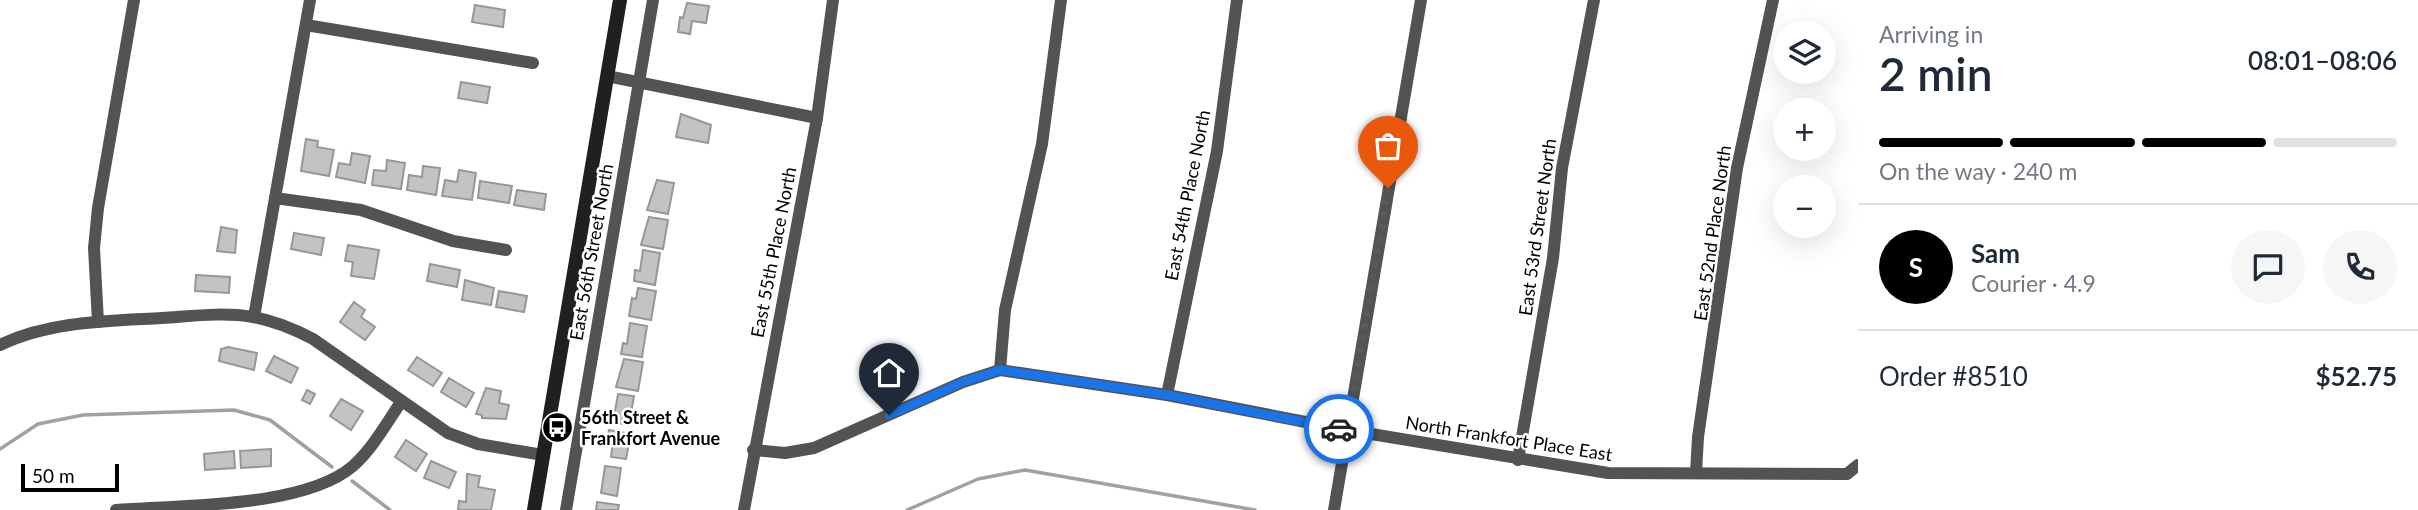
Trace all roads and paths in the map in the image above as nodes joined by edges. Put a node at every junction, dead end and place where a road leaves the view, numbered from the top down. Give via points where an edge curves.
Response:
1 (134, 0) edge
2 (310, 0) edge
3 (620, 0) edge
4 (653, 0) edge
5 (832, 0) edge
6 (1061, 0) edge
7 (1237, 0) edge
8 (1421, 0) edge
9 (1594, 0) edge
10 (1773, 0) edge
11 (306, 26) junction
12 (533, 63) dead end
13 (607, 76) junction
14 (639, 82) junction
15 (817, 118) junction
16 (275, 198) junction
17 (506, 250) dead end
18 (254, 317) junction
19 (99, 322) junction
20 (0, 345) edge
21 (1000, 370) junction
22 (1167, 395) junction
23 (401, 402) junction
24 (1347, 430) junction
25 (753, 450) junction
26 (543, 455) junction
27 (1518, 460) junction
28 (1858, 465) edge
29 (1696, 473) junction
30 (116, 510) edge
31 (534, 510) edge
32 (566, 510) edge
33 (744, 510) edge
34 (1334, 510) edge

1 - 19 street via 98,208 94,248
2 - 11 street
3 - 13 street, East 56th Street North
4 - 14 street, East 56th Street North
5 - 15 street, East 55th Place North
6 - 21 street via 1042,144 1005,310
7 - 22 street, East 54th Place North via 1217,151
8 - 24 street
9 - 27 street, East 53rd Street North via 1562,168 1553,258
10 - 29 street, East 52nd Place North via 1737,168
11 - 12 street
11 - 16 street
13 - 14 street
13 - 26 street, East 56th Street North
14 - 15 street
14 - 32 street, East 56th Street North
15 - 25 street, East 55th Place North
16 - 17 street via 361,210 453,241
16 - 18 street
18 - 19 street via 226,314
18 - 23 street via 313,339
19 - 20 street via 32,333
21 - 22 street, North Frankfort Place East
21 - 25 street, North Frankfort Place East via 814,448 785,453
22 - 24 street, North Frankfort Place East
23 - 26 street via 464,439
23 - 30 street via 364,456 315,489 283,496
24 - 27 street, North Frankfort Place East
24 - 34 street
25 - 33 street, East 55th Place North
26 - 31 street, East 56th Street North
27 - 29 street, North Frankfort Place East via 1608,473
28 - 29 street, North Frankfort Place East via 1847,474

